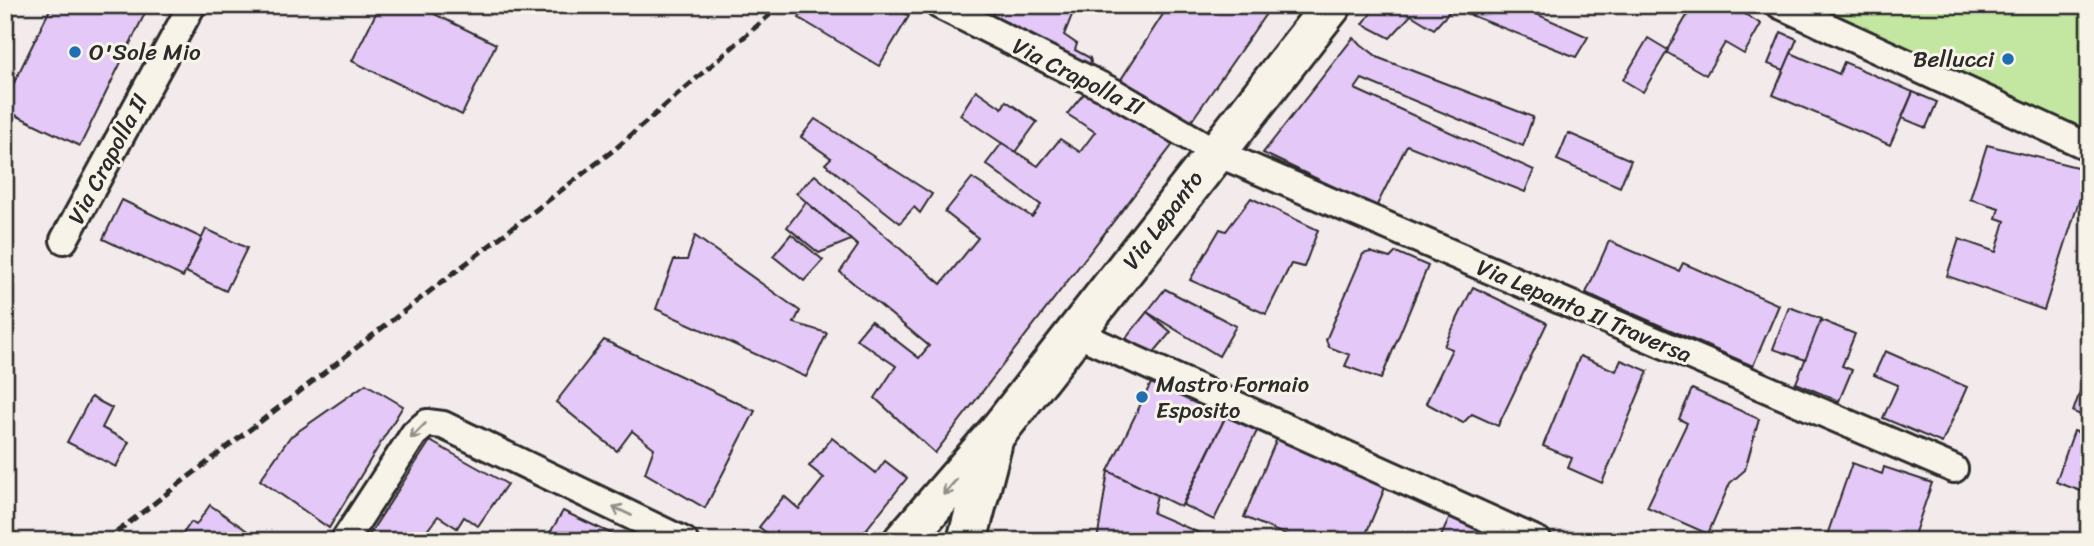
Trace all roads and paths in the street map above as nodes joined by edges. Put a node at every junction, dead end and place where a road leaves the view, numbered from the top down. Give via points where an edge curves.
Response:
1 (192, 5) edge
2 (939, 5) edge
3 (1332, 5) edge
4 (1780, 5) edge
5 (2089, 147) edge
6 (1215, 152) junction
7 (64, 240) dead end
8 (1076, 333) junction
9 (995, 435) junction
10 (1954, 469) dead end
11 (344, 541) edge
12 (684, 541) edge
13 (903, 541) edge
14 (967, 541) edge
15 (1538, 541) edge

1 - 7 street, Via Crapolla II
2 - 6 street, Via Crapolla II via 1112,92
3 - 6 main road, Via Lepanto
4 - 5 street
6 - 8 main road, Via Lepanto
6 - 10 street, Via Lepanto II Traversa
8 - 9 main road, Via Lepanto
8 - 15 street
9 -> 13 main road, Via Lepanto
9 - 14 main road, Via Lepanto
12 -> 11 street via 443,425 427,423 414,434

